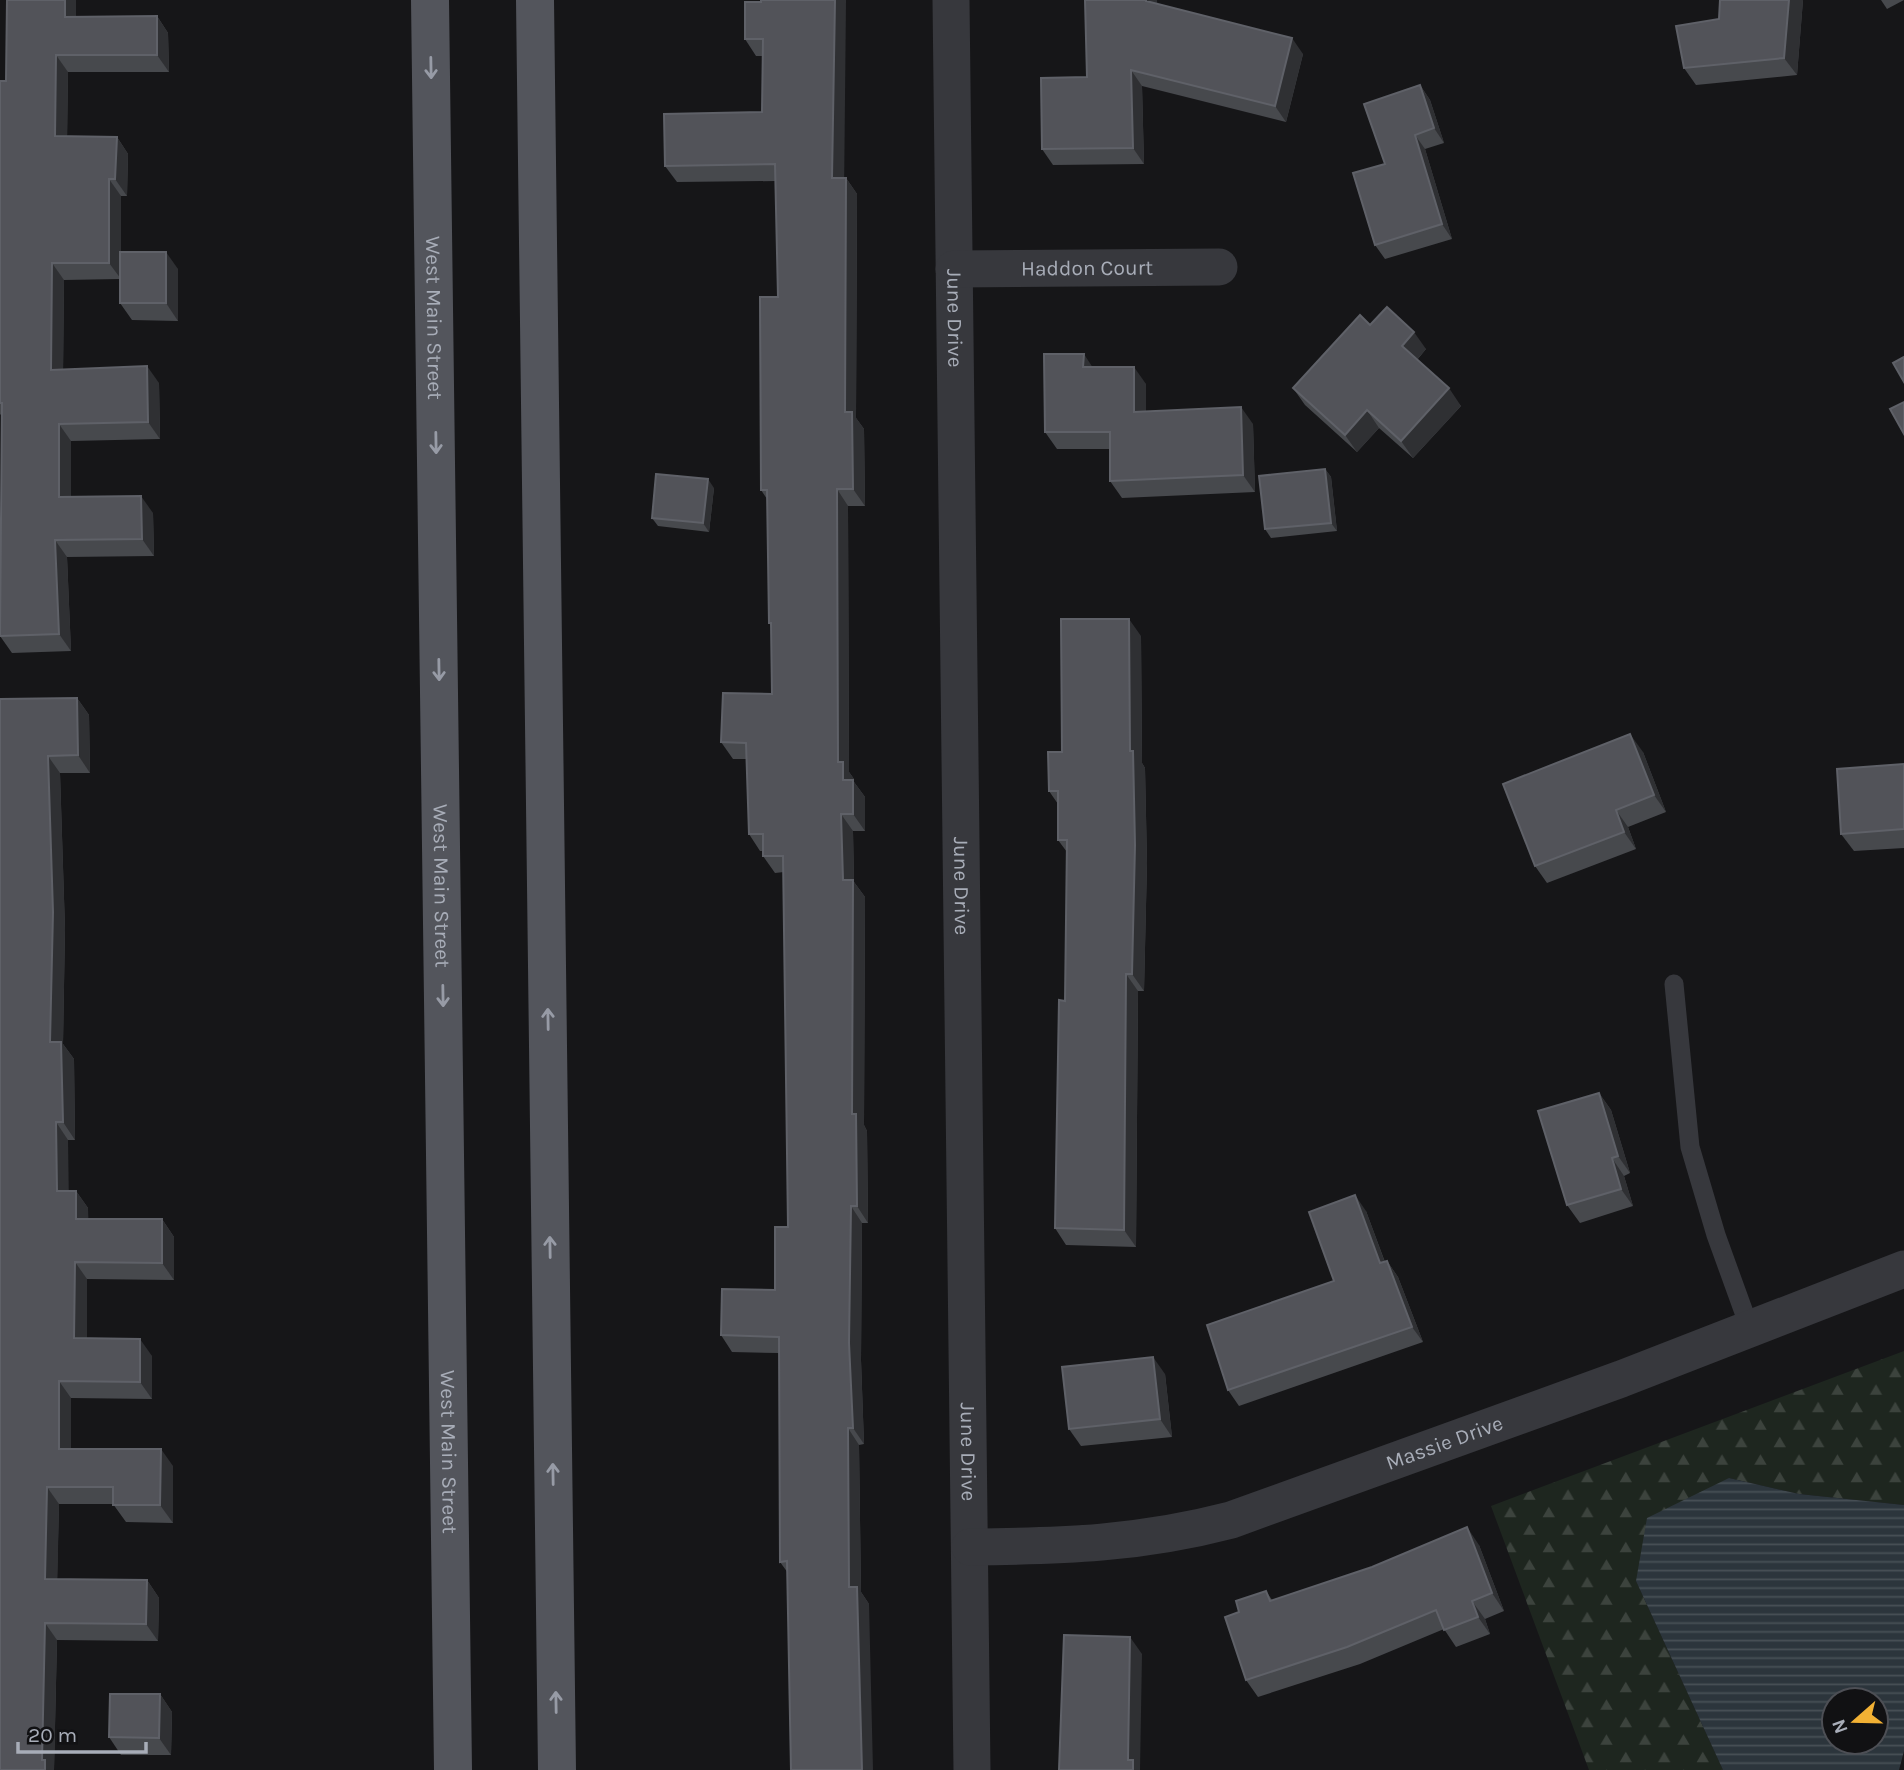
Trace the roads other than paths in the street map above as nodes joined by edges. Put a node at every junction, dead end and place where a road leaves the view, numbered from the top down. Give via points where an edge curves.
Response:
1 (430, 0) edge
2 (535, 0) edge
3 (951, 0) edge
4 (1219, 267) dead end
5 (954, 269) junction
6 (1674, 984) dead end
7 (1904, 1269) edge
8 (1750, 1329) junction
9 (970, 1547) junction
10 (453, 1770) edge
11 (557, 1770) edge
12 (972, 1770) edge

1 -> 10 main road, West Main Street
11 -> 2 main road
3 - 5 street, June Drive
4 - 5 street, Haddon Court
5 - 9 street, June Drive
6 - 8 lane via 1690,1147
7 - 8 street, Massie Drive
8 - 9 street, Massie Drive via 1231,1520 1120,1543
9 - 12 street, June Drive

